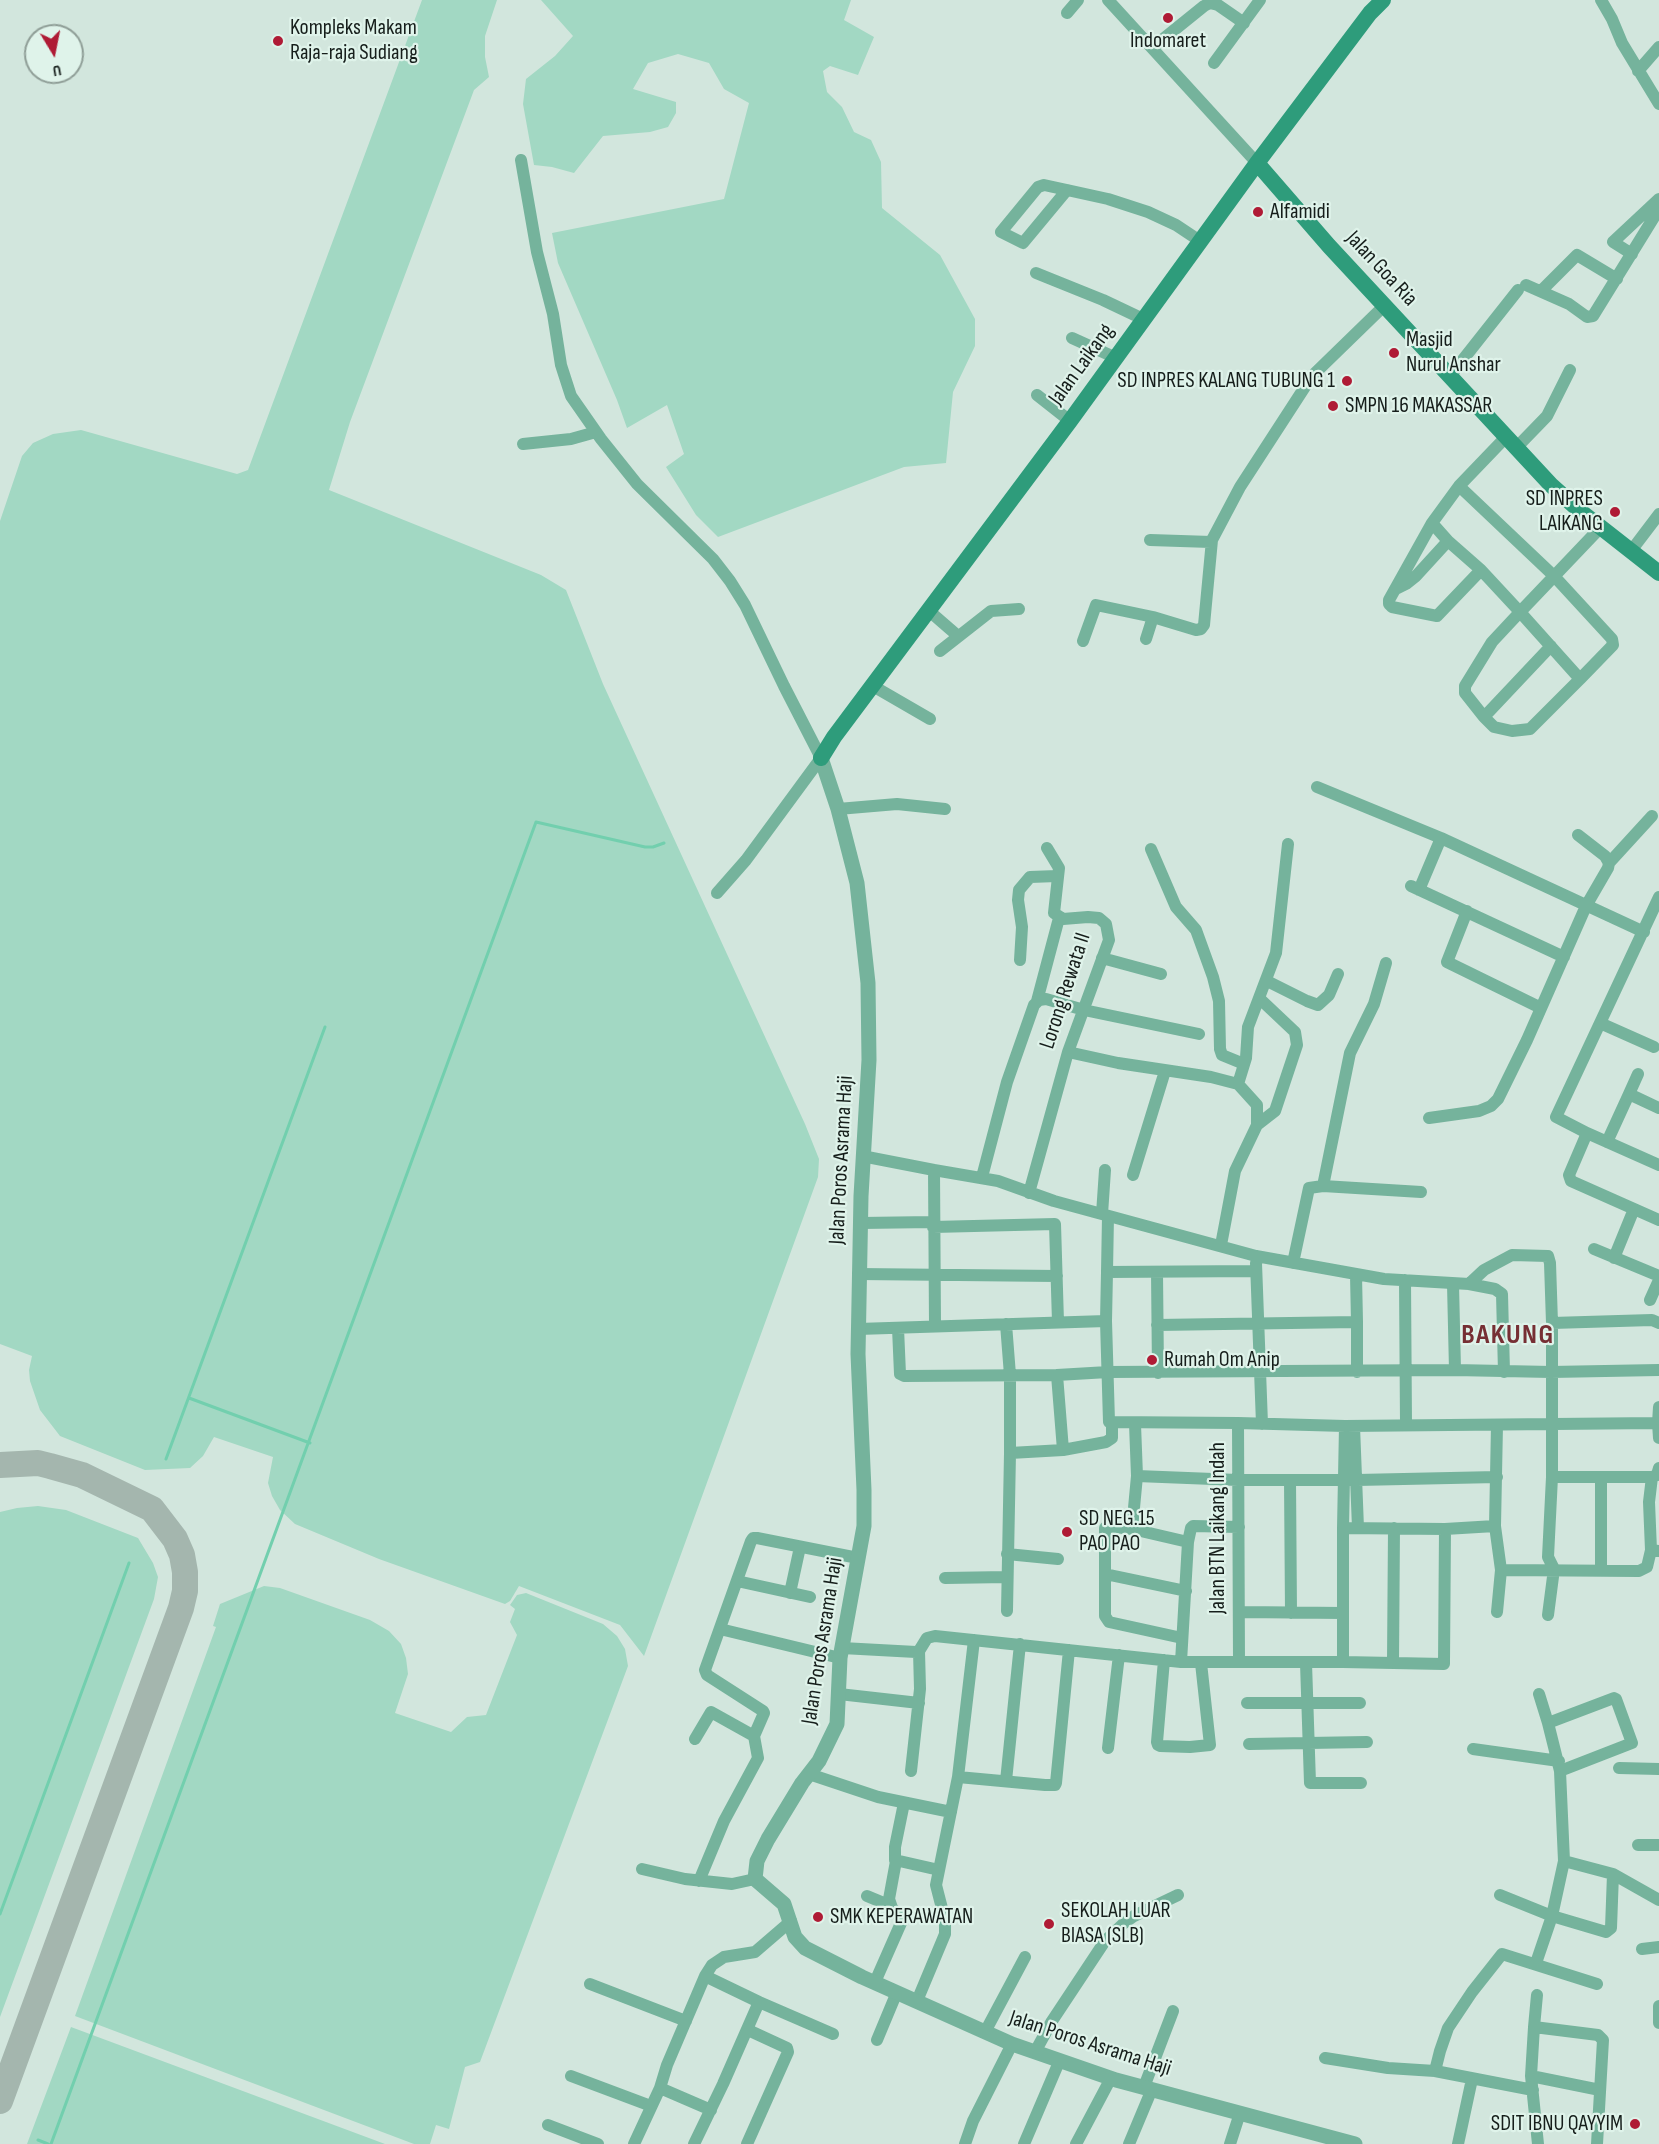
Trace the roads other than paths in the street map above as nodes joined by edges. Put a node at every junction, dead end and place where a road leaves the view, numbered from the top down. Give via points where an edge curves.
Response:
1 (1078, 0) edge
2 (1108, 0) edge
3 (1260, 0) edge
4 (1383, 0) edge
5 (1601, 0) edge
6 (1201, 3) edge
7 (1067, 13) dead end
8 (1244, 23) junction
9 (1659, 47) edge
10 (1152, 48) junction
11 (1214, 63) dead end
12 (1638, 71) junction
13 (1659, 104) edge
14 (521, 160) dead end
15 (1257, 163) junction
16 (1067, 190) junction
17 (1659, 199) edge
18 (1659, 209) edge
19 (1200, 241) junction
20 (1632, 254) junction
21 (1036, 273) dead end
22 (1617, 279) junction
23 (1542, 291) junction
24 (1384, 306) junction
25 (1143, 319) junction
26 (1072, 338) dead end
27 (1114, 357) junction
28 (1570, 370) dead end
29 (1450, 376) junction
30 (1037, 395) dead end
31 (1070, 421) junction
32 (596, 432) junction
33 (1511, 442) junction
34 (523, 444) dead end
35 (1459, 486) junction
36 (1659, 514) edge
37 (1432, 523) junction
38 (1601, 527) junction
39 (1150, 540) dead end
40 (1448, 541) junction
41 (1211, 542) junction
42 (1631, 551) junction
43 (1480, 570) junction
44 (1659, 573) edge
45 (1554, 576) junction
46 (1396, 589) junction
47 (1019, 609) dead end
48 (928, 610) junction
49 (1520, 612) junction
50 (1154, 617) junction
51 (958, 636) junction
52 (1146, 639) dead end
53 (1083, 641) dead end
54 (1551, 646) junction
55 (940, 651) dead end
56 (1580, 679) junction
57 (873, 686) junction
58 (1484, 717) junction
59 (930, 719) dead end
60 (821, 758) junction
61 (1317, 787) dead end
62 (838, 809) junction
63 (945, 809) dead end
64 (1652, 816) dead end
65 (1578, 835) dead end
66 (1441, 838) junction
67 (1288, 844) dead end
68 (1047, 848) dead end
69 (1151, 849) dead end
70 (1609, 863) junction
71 (1057, 876) junction
72 (717, 893) dead end
73 (1659, 897) edge
74 (1586, 906) junction
75 (1467, 911) junction
76 (1059, 918) junction
77 (1644, 932) junction
78 (1564, 957) junction
79 (1102, 958) junction
80 (1020, 960) dead end
81 (1386, 963) dead end
82 (1161, 974) dead end
83 (1338, 974) dead end
84 (1267, 981) junction
85 (1259, 998) junction
86 (1037, 1001) junction
87 (1541, 1008) junction
88 (1083, 1010) junction
89 (1600, 1023) junction
90 (1198, 1034) dead end
91 (1657, 1044) edge
92 (1068, 1052) junction
93 (1244, 1064) junction
94 (1165, 1071) junction
95 (1638, 1074) dead end
96 (1238, 1084) junction
97 (1629, 1094) junction
98 (1659, 1108) edge
99 (1429, 1118) dead end
100 (1257, 1125) junction
101 (1587, 1133) junction
102 (1607, 1142) junction
103 (862, 1156) junction
104 (1659, 1165) edge
105 (934, 1170) junction
106 (1104, 1170) dead end
107 (1133, 1175) dead end
108 (982, 1177) junction
109 (1323, 1186) junction
110 (1421, 1192) dead end
111 (1029, 1193) junction
112 (1054, 1201) junction
113 (1634, 1209) junction
114 (1105, 1215) junction
115 (1659, 1220) edge
116 (861, 1223) junction
117 (1055, 1224) junction
118 (933, 1225) junction
119 (1221, 1245) junction
120 (1594, 1249) dead end
121 (1256, 1256) junction
122 (1614, 1258) junction
123 (1293, 1263) junction
124 (1256, 1271) junction
125 (1107, 1272) junction
126 (1157, 1272) junction
127 (858, 1274) junction
128 (933, 1275) junction
129 (1356, 1275) junction
130 (1057, 1276) junction
131 (1659, 1278) edge
132 (1405, 1280) junction
133 (1453, 1284) junction
134 (1469, 1284) junction
135 (1650, 1300) dead end
136 (1106, 1321) junction
137 (1058, 1322) junction
138 (1257, 1323) junction
139 (1357, 1323) junction
140 (1552, 1323) junction
141 (1659, 1323) edge
142 (1006, 1324) junction
143 (935, 1325) junction
144 (1157, 1325) junction
145 (898, 1328) junction
146 (858, 1329) junction
147 (1455, 1370) junction
148 (1659, 1370) edge
149 (1406, 1371) junction
150 (1107, 1372) junction
151 (1158, 1372) junction
152 (1262, 1372) junction
153 (1357, 1372) junction
154 (1504, 1372) junction
155 (1551, 1372) junction
156 (1010, 1375) junction
157 (1057, 1375) junction
158 (1659, 1407) edge
159 (1238, 1423) junction
160 (1658, 1423) edge
161 (1112, 1424) junction
162 (1135, 1424) junction
163 (1262, 1424) junction
164 (1406, 1424) junction
165 (1552, 1424) junction
166 (1497, 1425) junction
167 (1349, 1426) junction
168 (1659, 1438) edge
169 (1063, 1450) junction
170 (1010, 1453) junction
171 (1655, 1473) edge
172 (1137, 1476) junction
173 (1497, 1477) junction
174 (1552, 1477) junction
175 (1601, 1478) junction
176 (1238, 1480) junction
177 (1290, 1480) junction
178 (1343, 1480) junction
179 (1357, 1480) junction
180 (1654, 1502) edge
181 (1496, 1526) junction
182 (1239, 1527) junction
183 (1132, 1528) junction
184 (1343, 1528) junction
185 (1358, 1528) junction
186 (1394, 1528) junction
187 (1445, 1529) junction
188 (1188, 1542) junction
189 (800, 1547) junction
190 (1655, 1550) edge
191 (1007, 1554) junction
192 (858, 1558) junction
193 (1058, 1559) dead end
194 (1554, 1569) junction
195 (1502, 1570) junction
196 (1601, 1570) junction
197 (1105, 1574) junction
198 (1006, 1577) junction
199 (945, 1578) dead end
200 (736, 1581) junction
201 (1186, 1591) junction
202 (790, 1593) junction
203 (810, 1597) dead end
204 (1007, 1611) dead end
205 (1240, 1612) junction
206 (1497, 1612) dead end
207 (1291, 1613) junction
208 (1343, 1613) junction
209 (1548, 1615) dead end
210 (720, 1629) junction
211 (1182, 1638) junction
212 (974, 1640) junction
213 (1020, 1644) junction
214 (1069, 1650) junction
215 (919, 1651) junction
216 (841, 1653) junction
217 (1119, 1655) junction
218 (1164, 1660) junction
219 (1181, 1662) junction
220 (1239, 1662) junction
221 (1343, 1662) junction
222 (1393, 1662) junction
223 (1201, 1663) junction
224 (1306, 1663) junction
225 (839, 1694) junction
226 (1539, 1694) dead end
227 (919, 1703) junction
228 (1247, 1703) dead end
229 (1308, 1703) junction
230 (1360, 1703) dead end
231 (1548, 1723) junction
232 (754, 1736) junction
233 (695, 1739) dead end
234 (1367, 1742) dead end
235 (1310, 1743) junction
236 (1250, 1744) dead end
237 (1108, 1748) dead end
238 (1473, 1749) dead end
239 (1560, 1766) junction
240 (1619, 1768) dead end
241 (1659, 1769) edge
242 (911, 1771) dead end
243 (809, 1774) junction
244 (958, 1777) junction
245 (1006, 1781) junction
246 (1361, 1783) dead end
247 (904, 1803) junction
248 (951, 1812) junction
249 (1638, 1845) dead end
250 (1659, 1845) edge
251 (896, 1861) junction
252 (1564, 1861) junction
253 (642, 1869) dead end
254 (939, 1870) junction
255 (1613, 1874) junction
256 (755, 1879) junction
257 (699, 1881) junction
258 (1178, 1895) dead end
259 (1500, 1895) dead end
260 (867, 1896) dead end
261 (1659, 1900) edge
262 (891, 1906) junction
263 (1552, 1916) junction
264 (791, 1921) junction
265 (1659, 1947) edge
266 (1642, 1949) dead end
267 (1025, 1957) dead end
268 (1536, 1964) junction
269 (705, 1976) junction
270 (875, 1982) junction
271 (590, 1984) dead end
272 (1598, 1984) dead end
273 (897, 1992) junction
274 (1537, 1995) dead end
275 (917, 2001) junction
276 (759, 2002) junction
277 (1659, 2006) edge
278 (1173, 2011) dead end
279 (686, 2021) junction
280 (1659, 2023) edge
281 (1534, 2026) junction
282 (748, 2030) junction
283 (985, 2032) junction
284 (833, 2034) dead end
285 (877, 2040) dead end
286 (1012, 2044) junction
287 (1035, 2052) junction
288 (1325, 2058) dead end
289 (1059, 2061) junction
290 (1436, 2071) junction
291 (571, 2076) dead end
292 (1532, 2076) junction
293 (1111, 2078) junction
294 (1472, 2079) junction
295 (660, 2088) junction
296 (1148, 2088) junction
297 (1533, 2090) junction
298 (1600, 2090) junction
299 (651, 2106) junction
300 (711, 2110) junction
301 (1240, 2113) junction
302 (548, 2125) dead end
303 (598, 2144) edge
304 (634, 2144) edge
305 (694, 2144) edge
306 (747, 2144) edge
307 (965, 2144) edge
308 (1024, 2144) edge
309 (1076, 2144) edge
310 (1129, 2144) edge
311 (1230, 2144) edge
312 (1355, 2144) edge
313 (1458, 2144) edge
314 (1538, 2144) edge
315 (1597, 2144) edge

1 - 7 street
2 - 10 street
3 - 8 street
4 - 15 main road, Jalan Laikang
5 - 12 street
6 - 8 street via 1218,5
6 - 10 street
8 - 11 street
9 - 12 street
10 - 15 street
12 - 13 street
14 - 32 street via 564,376 571,396
15 - 19 main road, Jalan Laikang
15 - 24 main road, Jalan Goa Ria
16 - 16 street via 1038,187 1001,232 1023,243
16 - 19 street via 1148,212
17 - 20 street via 1613,242
18 - 20 street
19 - 25 main road, Jalan Laikang
20 - 22 street
21 - 25 street
22 - 23 street via 1576,255
22 - 23 street via 1590,317
23 - 29 street via 1522,288
24 - 29 main road, Jalan Goa Ria
24 - 41 street via 1305,386 1240,488
25 - 27 main road, Jalan Laikang
26 - 27 street
27 - 31 main road, Jalan Laikang
28 - 33 street via 1547,416
29 - 33 main road, Jalan Goa Ria
30 - 31 street
31 - 48 main road, Jalan Laikang
32 - 34 street
32 - 60 street via 637,484 730,581
33 - 35 street
33 - 38 main road, Jalan Goa Ria via 1562,496
35 - 37 street
35 - 45 street
36 - 42 street
37 - 40 street
37 - 46 street
38 - 42 main road, Jalan Goa Ria
38 - 45 street
39 - 41 street
40 - 43 street
40 - 46 street via 1416,576
41 - 50 street via 1201,629
42 - 44 main road, Jalan Goa Ria
43 - 46 street via 1437,616 1392,607 1389,600
43 - 49 street
45 - 49 street
45 - 56 street via 1614,642
47 - 51 street via 992,611
48 - 51 street
48 - 57 main road, Jalan Laikang
49 - 54 street
49 - 58 street via 1492,642 1465,686 1465,693
50 - 52 street
50 - 53 street via 1096,605
51 - 55 street
54 - 56 street
54 - 58 street
56 - 58 street via 1528,731 1496,728
57 - 59 street
57 - 60 main road, Jalan Laikang
60 - 62 street, Jalan Poros Asrama Haji
60 - 72 street
61 - 66 street
62 - 63 street via 897,804
62 - 103 street, Jalan Poros Asrama Haji via 857,883 868,983 869,1080
64 - 70 street
65 - 70 street
66 - 74 street
66 - 75 street via 1415,888
67 - 84 street via 1276,953
68 - 71 street, Lorong Rewata II via 1058,863
69 - 93 street via 1176,907 1196,930 1213,977 1219,1000 1222,1055
70 - 74 street
71 - 76 street, Lorong Rewata II via 1053,908
71 - 80 street via 1030,877 1019,890
73 - 77 street
74 - 77 street
74 - 78 street
75 - 78 street
75 - 87 street via 1447,962
76 - 79 street, Lorong Rewata II via 1103,920 1108,940
76 - 86 street
77 - 89 street
78 - 87 street
79 - 82 street
79 - 88 street, Lorong Rewata II
81 - 109 street via 1374,1004 1350,1053
83 - 84 street via 1329,995 1318,1005
84 - 85 street
85 - 93 street via 1248,1027
85 - 100 street via 1295,1032 1297,1045 1275,1111
86 - 88 street via 1046,999
86 - 108 street via 1007,1082
87 - 99 street via 1496,1102 1479,1111
88 - 90 street
88 - 92 street, Lorong Rewata II
89 - 91 street
89 - 101 street via 1556,1117
92 - 94 street
92 - 111 street, Lorong Rewata II
93 - 96 street
94 - 96 street
94 - 107 street
95 - 97 street
96 - 100 street via 1257,1105
97 - 98 street
97 - 102 street
100 - 119 street via 1235,1171
101 - 102 street
101 - 113 street via 1569,1175 1571,1181
102 - 104 street
103 - 105 street
103 - 116 street, Jalan Poros Asrama Haji
105 - 108 street
105 - 118 street
106 - 114 street
108 - 111 street
109 - 110 street
109 - 123 street via 1308,1189
111 - 112 street
112 - 114 street
112 - 117 street
113 - 115 street
113 - 122 street
114 - 119 street
114 - 125 street
116 - 118 street
116 - 127 street, Jalan Poros Asrama Haji
117 - 118 street
117 - 130 street
118 - 128 street
119 - 121 street
120 - 122 street
121 - 123 street
121 - 124 street
122 - 131 street
123 - 129 street
124 - 126 street
124 - 138 street
125 - 126 street
125 - 136 street
126 - 144 street
127 - 128 street
127 - 146 street, Jalan Poros Asrama Haji
128 - 130 street
128 - 143 street
129 - 132 street
129 - 139 street
130 - 137 street
131 - 135 street
132 - 133 street
132 - 149 street
133 - 134 street
133 - 147 street
134 - 140 street via 1484,1270 1512,1255 1548,1256
134 - 154 street via 1502,1294
136 - 137 street
136 - 150 street
137 - 142 street
138 - 139 street
138 - 144 street
138 - 152 street
139 - 153 street
140 - 141 street
140 - 155 street
142 - 143 street
142 - 156 street
143 - 145 street
144 - 151 street
145 - 146 street
145 - 156 street via 902,1375
146 - 192 street, Jalan Poros Asrama Haji via 864,1511
147 - 149 street
147 - 154 street
148 - 155 street
149 - 153 street
149 - 164 street
150 - 151 street
150 - 157 street
150 - 161 street
151 - 152 street
152 - 153 street
152 - 163 street
154 - 155 street
155 - 165 street
156 - 157 street
156 - 170 street
157 - 169 street
158 - 160 street
159 - 162 street
159 - 163 street, Jalan BTN Laikang Indah
159 - 176 street, Jalan BTN Laikang Indah
160 - 165 street, Jalan BTN Laikang Indah
160 - 168 street
161 - 162 street
161 - 169 street via 1109,1441
162 - 172 street
163 - 167 street, Jalan BTN Laikang Indah
164 - 166 street, Jalan BTN Laikang Indah
164 - 167 street, Jalan BTN Laikang Indah
165 - 166 street, Jalan BTN Laikang Indah
165 - 174 street
166 - 173 street
167 - 178 street
167 - 179 street
169 - 170 street
170 - 191 street
171 - 175 street
171 - 180 street
172 - 176 street
172 - 183 street
173 - 179 street
173 - 181 street
174 - 175 street
174 - 194 street via 1548,1557
175 - 196 street
176 - 177 street
176 - 182 street, Jalan BTN Laikang Indah
177 - 178 street
177 - 207 street
178 - 179 street
178 - 184 street
179 - 185 street
180 - 190 street
181 - 187 street
181 - 195 street
182 - 188 street via 1193,1526
182 - 205 street, Jalan BTN Laikang Indah
183 - 188 street
183 - 197 street via 1105,1526
184 - 185 street
184 - 208 street
185 - 186 street
186 - 187 street
186 - 222 street
187 - 222 street via 1444,1664
188 - 201 street
189 - 192 street
189 - 200 street via 753,1538
189 - 202 street
190 - 196 street via 1644,1569
191 - 193 street
191 - 198 street
192 - 216 street, Jalan Poros Asrama Haji
194 - 195 street
194 - 196 street
194 - 209 street
195 - 206 street
197 - 201 street
197 - 211 street via 1109,1622
198 - 199 street
198 - 204 street
200 - 202 street
200 - 210 street
201 - 211 street
202 - 203 street
205 - 207 street
205 - 220 street, Jalan BTN Laikang Indah
207 - 208 street
208 - 221 street
210 - 216 street
210 - 232 street via 705,1672 763,1711
211 - 219 street
212 - 213 street
212 - 215 street via 930,1636
212 - 244 street
213 - 214 street
213 - 245 street
214 - 217 street
214 - 245 street via 1056,1783
215 - 216 street
215 - 227 street
216 - 225 street, Jalan Poros Asrama Haji
217 - 218 street
217 - 237 street
218 - 219 street
218 - 223 street via 1157,1742 1160,1746 1210,1745
219 - 223 street
220 - 223 street
220 - 224 street
221 - 222 street
221 - 224 street
224 - 229 street
225 - 227 street
225 - 243 street, Jalan Poros Asrama Haji via 837,1724
226 - 231 street
227 - 242 street
228 - 229 street
229 - 230 street
229 - 235 street
231 - 239 street
231 - 239 street via 1614,1698 1632,1740 1630,1744
232 - 233 street via 711,1712
232 - 257 street via 757,1762 723,1821
234 - 235 street
235 - 236 street
235 - 246 street via 1310,1783
238 - 239 street
239 - 252 street
240 - 241 street
243 - 247 street
243 - 256 street, Jalan Poros Asrama Haji via 760,1856
244 - 245 street
244 - 248 street
247 - 248 street
247 - 251 street
248 - 254 street
249 - 250 street
251 - 254 street
251 - 262 street via 889,1896
252 - 255 street
252 - 263 street
253 - 257 street
254 - 275 street via 937,1892 945,1934
255 - 261 street
255 - 263 street via 1609,1931
256 - 257 street via 732,1884
256 - 264 street, Jalan Poros Asrama Haji via 781,1900
258 - 287 street via 1134,1916 1106,1941
259 - 263 street
260 - 262 street
262 - 270 street via 901,1923
263 - 268 street
264 - 269 street via 755,1952 724,1957
264 - 270 street, Jalan Poros Asrama Haji via 795,1937 805,1948
265 - 266 street
267 - 283 street
268 - 272 street
268 - 290 street via 1505,1953 1500,1956 1448,2028
269 - 276 street
269 - 279 street
270 - 273 street, Jalan Poros Asrama Haji
271 - 279 street
273 - 275 street, Jalan Poros Asrama Haji
273 - 285 street
274 - 281 street
275 - 283 street, Jalan Poros Asrama Haji
276 - 282 street
276 - 284 street
277 - 280 street
278 - 296 street
279 - 295 street
281 - 292 street
281 - 298 street via 1601,2037 1604,2043
282 - 300 street
282 - 306 street via 787,2048 788,2052
283 - 286 street, Jalan Poros Asrama Haji
286 - 287 street, Jalan Poros Asrama Haji
286 - 307 street
287 - 289 street, Jalan Poros Asrama Haji
288 - 290 street
289 - 293 street, Jalan Poros Asrama Haji
289 - 308 street
290 - 294 street
291 - 299 street
292 - 297 street
292 - 298 street
293 - 296 street, Jalan Poros Asrama Haji
293 - 309 street
294 - 297 street
294 - 313 street
295 - 299 street
295 - 300 street
296 - 301 street, Jalan Poros Asrama Haji
296 - 310 street
297 - 314 street
298 - 315 street
299 - 304 street
300 - 305 street
301 - 311 street
301 - 312 street, Jalan Poros Asrama Haji
302 - 303 street

